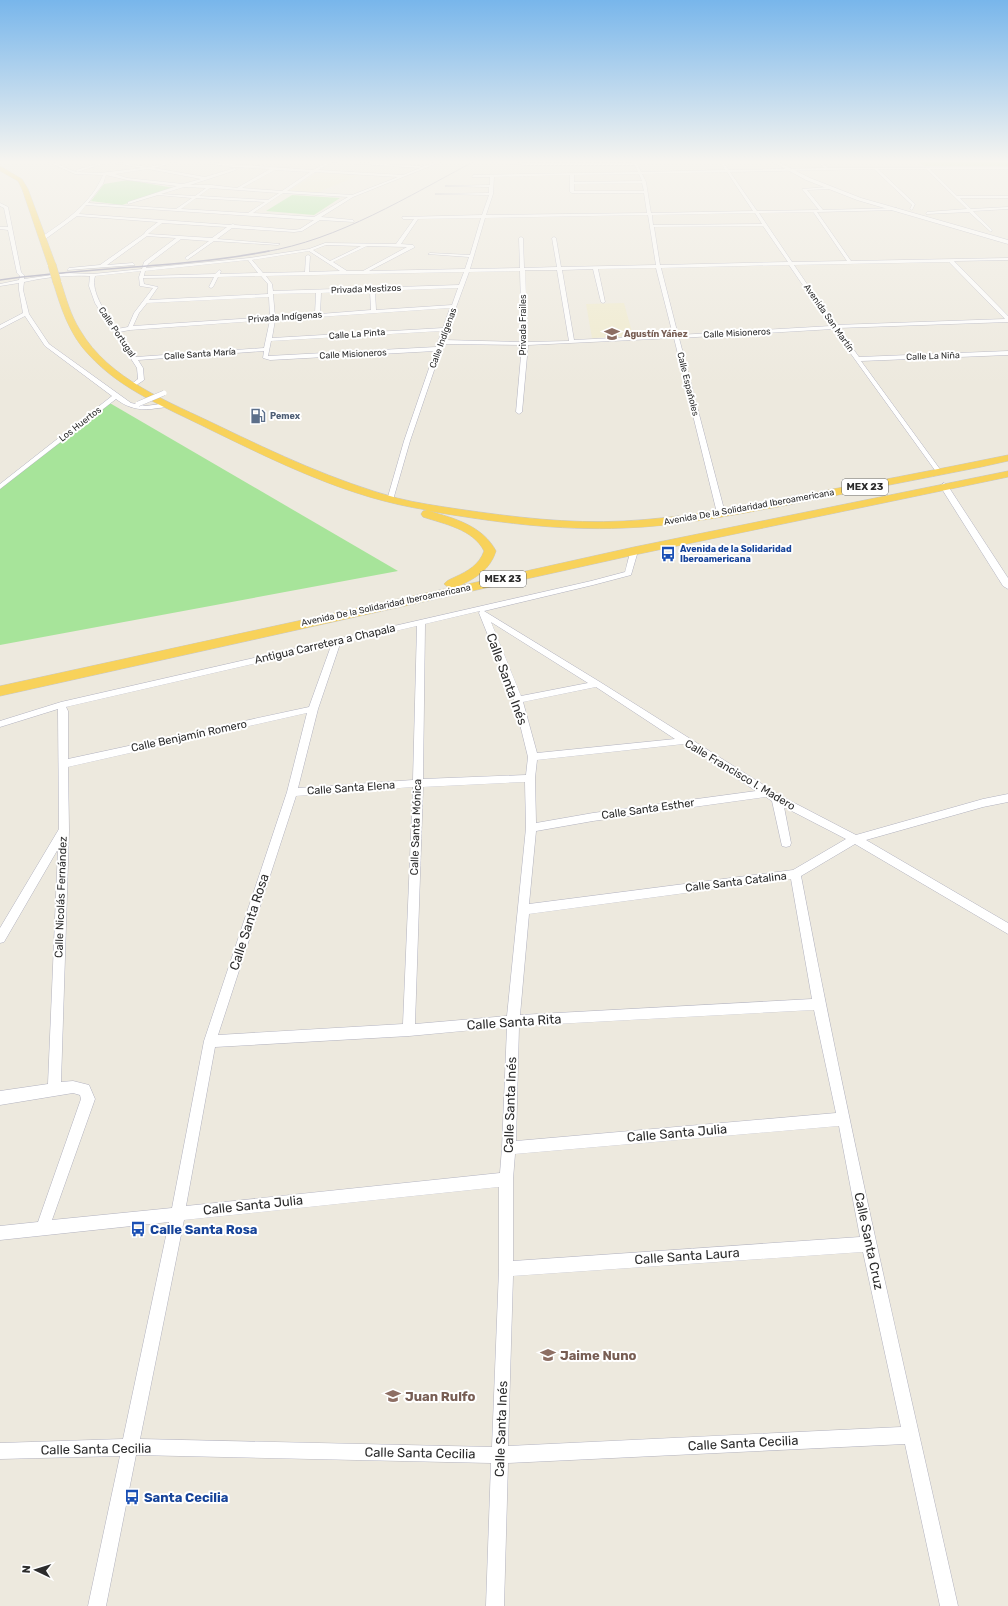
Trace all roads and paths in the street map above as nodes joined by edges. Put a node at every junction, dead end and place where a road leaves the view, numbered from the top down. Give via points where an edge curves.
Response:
1 (12, 236) edge
2 (41, 236) edge
3 (46, 236) edge
4 (145, 236) edge
5 (163, 236) edge
6 (219, 236) edge
7 (404, 236) edge
8 (478, 236) edge
9 (653, 236) edge
10 (772, 236) edge
11 (832, 236) edge
12 (987, 236) edge
13 (181, 237) junction
14 (520, 238) dead end
15 (554, 238) dead end
16 (42, 239) junction
17 (214, 240) junction
18 (1008, 242) edge
19 (278, 244) dead end
20 (367, 245) junction
21 (398, 245) junction
22 (310, 250) junction
23 (430, 254) dead end
24 (308, 256) dead end
25 (471, 256) junction
26 (202, 258) dead end
27 (209, 258) dead end
28 (1008, 258) edge
29 (186, 259) junction
30 (194, 259) dead end
31 (249, 259) junction
32 (180, 260) dead end
33 (950, 260) junction
34 (160, 262) dead end
35 (222, 262) junction
36 (330, 262) junction
37 (850, 262) junction
38 (146, 263) junction
39 (791, 263) junction
40 (102, 266) junction
41 (658, 266) junction
42 (595, 267) junction
43 (558, 268) junction
44 (145, 269) junction
45 (522, 269) junction
46 (467, 270) junction
47 (363, 272) junction
48 (307, 273) junction
49 (346, 273) junction
50 (66, 274) junction
51 (263, 274) junction
52 (93, 275) junction
53 (217, 275) junction
54 (20, 276) junction
55 (141, 277) junction
56 (0, 285) edge
57 (462, 286) junction
58 (210, 287) dead end
59 (372, 289) junction
60 (318, 291) junction
61 (271, 294) junction
62 (147, 302) junction
63 (603, 302) dead end
64 (454, 306) junction
65 (374, 311) junction
66 (26, 314) junction
67 (317, 315) junction
68 (272, 318) junction
69 (1008, 320) edge
70 (0, 321) edge
71 (6, 324) junction
72 (0, 327) edge
73 (834, 327) junction
74 (130, 328) junction
75 (445, 329) junction
76 (116, 331) junction
77 (676, 336) junction
78 (269, 340) junction
79 (442, 342) junction
80 (572, 342) junction
81 (524, 344) junction
82 (266, 349) junction
83 (438, 349) junction
84 (1008, 353) edge
85 (135, 359) junction
86 (858, 360) junction
87 (132, 386) junction
88 (164, 394) dead end
89 (116, 396) junction
90 (138, 404) dead end
91 (167, 405) junction
92 (518, 412) dead end
93 (1008, 458) edge
94 (939, 472) junction
95 (1008, 474) edge
96 (944, 486) junction
97 (0, 487) edge
98 (390, 500) junction
99 (721, 514) junction
100 (634, 551) junction
101 (1008, 586) edge
102 (413, 599) junction
103 (481, 612) junction
104 (421, 623) junction
105 (337, 641) junction
106 (597, 684) junction
107 (0, 691) edge
108 (518, 700) junction
109 (61, 705) junction
110 (313, 709) junction
111 (0, 724) edge
112 (684, 741) junction
113 (533, 757) junction
114 (64, 764) junction
115 (530, 778) junction
116 (418, 783) junction
117 (292, 792) junction
118 (766, 793) junction
119 (1008, 798) edge
120 (777, 799) junction
121 (531, 828) junction
122 (64, 830) junction
123 (855, 839) junction
124 (786, 843) dead end
125 (795, 874) junction
126 (523, 910) junction
127 (1008, 929) edge
128 (0, 938) edge
129 (818, 1004) junction
130 (512, 1021) junction
131 (409, 1030) junction
132 (210, 1041) junction
133 (54, 1090) junction
134 (0, 1098) edge
135 (844, 1119) junction
136 (509, 1148) junction
137 (506, 1179) junction
138 (178, 1213) junction
139 (43, 1227) junction
140 (0, 1233) edge
141 (869, 1244) junction
142 (506, 1269) junction
143 (911, 1435) junction
144 (129, 1447) junction
145 (0, 1451) edge
146 (500, 1455) junction
147 (96, 1606) edge
148 (495, 1606) edge
149 (949, 1606) edge

1 - 54 street
2 - 16 highway, MEX 23
3 - 16 street
4 - 40 street
5 - 13 street
6 - 17 street
7 - 21 street
8 - 25 street, Calle Indígenas
9 - 41 street, Calle Españoles
10 - 39 street, Avenida San Martín
11 - 37 street
12 - 18 street
13 - 17 street
13 - 38 street
14 - 45 street, Privada Frailes
15 - 43 street
16 - 87 highway, Avenida De la Solidaridad Iberoamericana / MEX 23, bridge via 78,336 106,366
17 - 19 street
17 - 29 street
20 - 21 street
20 - 22 street via 325,244
20 - 36 street
21 - 47 street via 413,246
22 - 31 street
22 - 36 street
23 - 25 street
24 - 48 street
25 - 46 street, Calle Indígenas
26 - 27 street
28 - 33 street
29 - 30 street
29 - 32 street
31 - 35 street
31 - 51 street
33 - 37 street
33 - 69 street
34 - 38 street
35 - 44 street
35 - 53 street
36 - 49 street
37 - 39 street
38 - 40 street
38 - 44 street
39 - 41 street
39 - 73 street, Avenida San Martín
40 - 54 street
41 - 42 street
41 - 77 street, Calle Españoles
42 - 43 street
42 - 63 street
43 - 45 street
43 - 80 street
44 - 50 street via 121,268
44 - 52 street
44 - 55 street
45 - 46 street
45 - 81 street, Privada Frailes
46 - 47 street
46 - 57 street, Calle Indígenas
47 - 49 street
48 - 49 street
48 - 51 street
50 - 52 street
50 - 54 street
51 - 53 street
51 - 61 street via 270,284
52 - 76 street, Calle Portugal via 92,289 97,303
53 - 55 street
53 - 58 street
54 - 56 street
54 - 66 street
55 - 62 street via 142,285 156,287
57 - 59 street, Privada Mestizos
57 - 64 street, Calle Indígenas
59 - 60 street, Privada Mestizos
59 - 65 street
60 - 61 street, Privada Mestizos
60 - 67 street
61 - 62 street, Privada Mestizos
61 - 68 street
62 - 74 street via 137,313
64 - 65 street, Privada Indígenas
64 - 75 street, Calle Indígenas
65 - 67 street, Privada Indígenas
66 - 71 street
66 - 89 street via 47,345
67 - 68 street, Privada Indígenas
68 - 74 street, Privada Indígenas
68 - 78 street
69 - 73 street, Calle Misioneros
70 - 71 street
71 - 72 street
73 - 77 street, Calle Misioneros
73 - 86 street, Avenida San Martín
74 - 76 street, Privada Indígenas
75 - 78 street, Calle La Pinta
75 - 79 street, Calle Indígenas
76 - 85 street, Calle Portugal
77 - 80 street, Calle Misioneros
77 - 99 street, Calle Españoles
78 - 82 street
79 - 81 street, Calle Misioneros
79 - 83 street, Calle Indígenas
80 - 81 street, Calle Misioneros
81 - 92 street, Privada Frailes
82 - 83 street, Calle Misioneros via 265,355 268,358
82 - 85 street, Calle Santa María
83 - 98 street, Calle Indígenas
84 - 86 street, Calle La Niña
85 - 87 street, Calle Portugal via 140,368 141,380
86 - 94 street, Avenida San Martín
87 - 91 highway, Avenida De la Solidaridad Iberoamericana / MEX 23
88 - 90 street, bridge
89 - 91 street via 137,409
89 - 97 street, Los Huertos
91 - 98 highway, Avenida De la Solidaridad Iberoamericana / MEX 23 via 294,466
93 - 94 highway, Avenida De la Solidaridad Iberoamericana / MEX 23
94 - 99 highway, Avenida De la Solidaridad Iberoamericana / MEX 23
95 - 96 highway, Avenida De la Solidaridad Iberoamericana / MEX 23
96 - 100 highway, Avenida De la Solidaridad Iberoamericana / MEX 23
96 - 101 street
98 - 99 highway, Avenida De la Solidaridad Iberoamericana / MEX 23 via 502,519 556,523 617,525
98 - 102 highway via 480,536 490,551 484,564 466,577
100 - 102 highway, Avenida De la Solidaridad Iberoamericana / MEX 23
100 - 103 street, Antigua Carretera a Chapala via 628,573
102 - 107 highway, Avenida De la Solidaridad Iberoamericana / MEX 23
103 - 104 street, Antigua Carretera a Chapala
103 - 106 street, Calle Francisco I. Madero
103 - 108 street, Calle Santa Inés
104 - 105 street, Antigua Carretera a Chapala
104 - 116 street, Calle Santa Mónica
105 - 109 street, Antigua Carretera a Chapala
105 - 110 street, Calle Santa Rosa
106 - 108 street
106 - 112 street, Calle Francisco I. Madero
108 - 113 street, Calle Santa Inés
109 - 111 street, Antigua Carretera a Chapala
109 - 114 street, Calle Nicolás Fernández
110 - 114 street, Calle Benjamín Romero
110 - 117 street, Calle Santa Rosa
112 - 113 street
112 - 118 street, Calle Francisco I. Madero
113 - 115 street, Calle Santa Inés
114 - 122 street, Calle Nicolás Fernández
115 - 116 street, Calle Santa Elena
115 - 121 street, Calle Santa Inés
116 - 117 street, Calle Santa Elena
116 - 131 street, Calle Santa Mónica
117 - 132 street, Calle Santa Rosa
118 - 120 street, Calle Francisco I. Madero
118 - 121 street, Calle Santa Esther
119 - 123 street, Calle Santa Catalina
120 - 123 street, Calle Francisco I. Madero
120 - 124 street
121 - 126 street, Calle Santa Inés
122 - 128 street
122 - 133 street, Calle Nicolás Fernández
123 - 125 street, Calle Santa Catalina
123 - 127 street, Calle Francisco I. Madero
125 - 126 street, Calle Santa Catalina
125 - 129 street, Calle Santa Cruz
126 - 130 street, Calle Santa Inés
129 - 130 street, Calle Santa Rita
129 - 135 street, Calle Santa Cruz
130 - 131 street, Calle Santa Rita
130 - 136 street, Calle Santa Inés
131 - 132 street, Calle Santa Rita
132 - 138 street, Calle Santa Rosa
133 - 134 street
133 - 139 street via 84,1090 88,1099
135 - 136 street, Calle Santa Julia
135 - 141 street, Calle Santa Cruz
136 - 137 street, Calle Santa Inés
137 - 138 street, Calle Santa Julia
137 - 142 street, Calle Santa Inés
138 - 139 street, Calle Santa Julia
138 - 144 street, Calle Santa Rosa
139 - 140 street, Calle Santa Julia
141 - 142 street, Calle Santa Laura
141 - 143 street, Calle Santa Cruz
142 - 146 street, Calle Santa Inés
143 - 146 street, Calle Santa Cecilia
143 - 149 street, Calle Santa Cruz
144 - 145 street, Calle Santa Cecilia
144 - 146 street, Calle Santa Cecilia
144 - 147 street, Calle Santa Rosa
146 - 148 street, Calle Santa Inés

